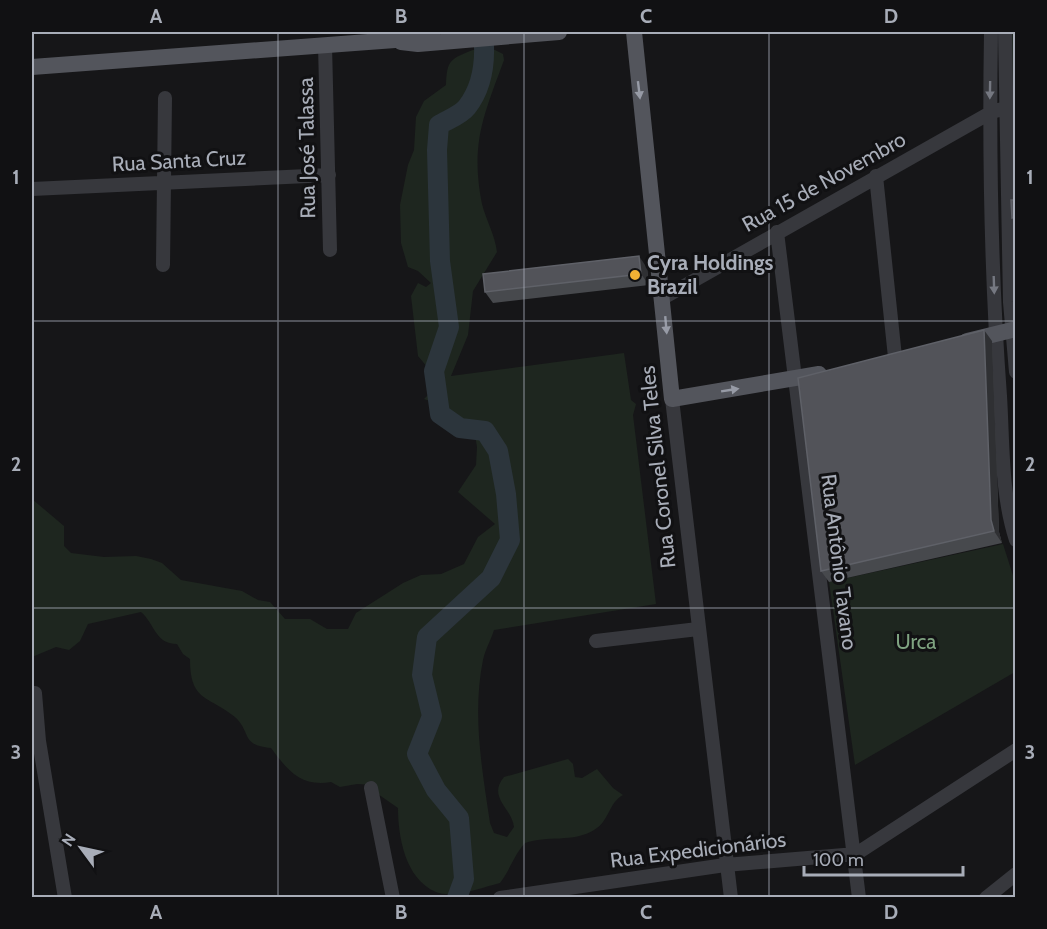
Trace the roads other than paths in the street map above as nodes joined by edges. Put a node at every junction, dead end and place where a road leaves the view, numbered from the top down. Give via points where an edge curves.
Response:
1 (432, 32) edge
2 (559, 32) edge
3 (618, 32) edge
4 (634, 32) edge
5 (991, 32) edge
6 (1005, 32) edge
7 (372, 37) edge
8 (395, 40) junction
9 (325, 45) junction
10 (634, 51) junction
11 (32, 67) edge
12 (165, 98) dead end
13 (1011, 105) edge
14 (990, 113) junction
15 (329, 175) junction
16 (876, 176) junction
17 (164, 183) junction
18 (32, 189) edge
19 (777, 232) junction
20 (330, 250) dead end
21 (163, 265) dead end
22 (663, 298) junction
23 (1008, 331) edge
24 (951, 344) edge
25 (895, 357) edge
26 (839, 370) edge
27 (1016, 372) edge
28 (794, 380) junction
29 (672, 399) junction
30 (1016, 540) edge
31 (698, 629) junction
32 (596, 641) dead end
33 (35, 693) dead end
34 (35, 741) edge
35 (1016, 750) edge
36 (372, 788) dead end
37 (856, 854) junction
38 (726, 865) junction
39 (1016, 874) edge
40 (65, 897) edge
41 (393, 897) edge
42 (500, 897) edge
43 (731, 897) edge
44 (859, 897) edge
45 (986, 897) edge

1 - 8 main road
2 - 8 main road via 418,44
3 - 10 main road
4 - 10 main road, Rua Coronel Silva Teles
5 -> 14 street
6 - 13 street
7 - 8 main road
7 - 9 main road
9 - 11 main road
9 - 15 street, Rua José Talassa
10 -> 22 main road, Rua Coronel Silva Teles
12 - 17 street
13 - 14 street, Rua 15 de Novembro
13 - 23 street
14 - 16 street, Rua 15 de Novembro
14 -> 23 street
15 - 17 street, Rua Santa Cruz
15 - 20 street, Rua José Talassa
16 - 19 street, Rua 15 de Novembro
16 - 25 street
17 - 18 street, Rua Santa Cruz
17 - 21 street
19 - 22 street, Rua 15 de Novembro
19 - 28 street, Rua Antônio Tavano
22 -> 29 main road, Rua Coronel Silva Teles
23 - 24 main road
23 - 27 street
23 - 30 street via 1007,511
26 - 28 main road
29 -> 28 main road
28 - 37 street, Rua Antônio Tavano
29 - 31 street, Rua Coronel Silva Teles
31 - 32 street
31 - 38 street, Rua Coronel Silva Teles
33 - 34 street
34 - 40 street
35 - 37 street, Rua Expedicionários
36 - 41 street
37 - 38 street, Rua Expedicionários
37 - 44 street, Rua Antônio Tavano
38 - 42 street, Rua Expedicionários
38 - 43 street, Rua Coronel Silva Teles
39 - 45 street

